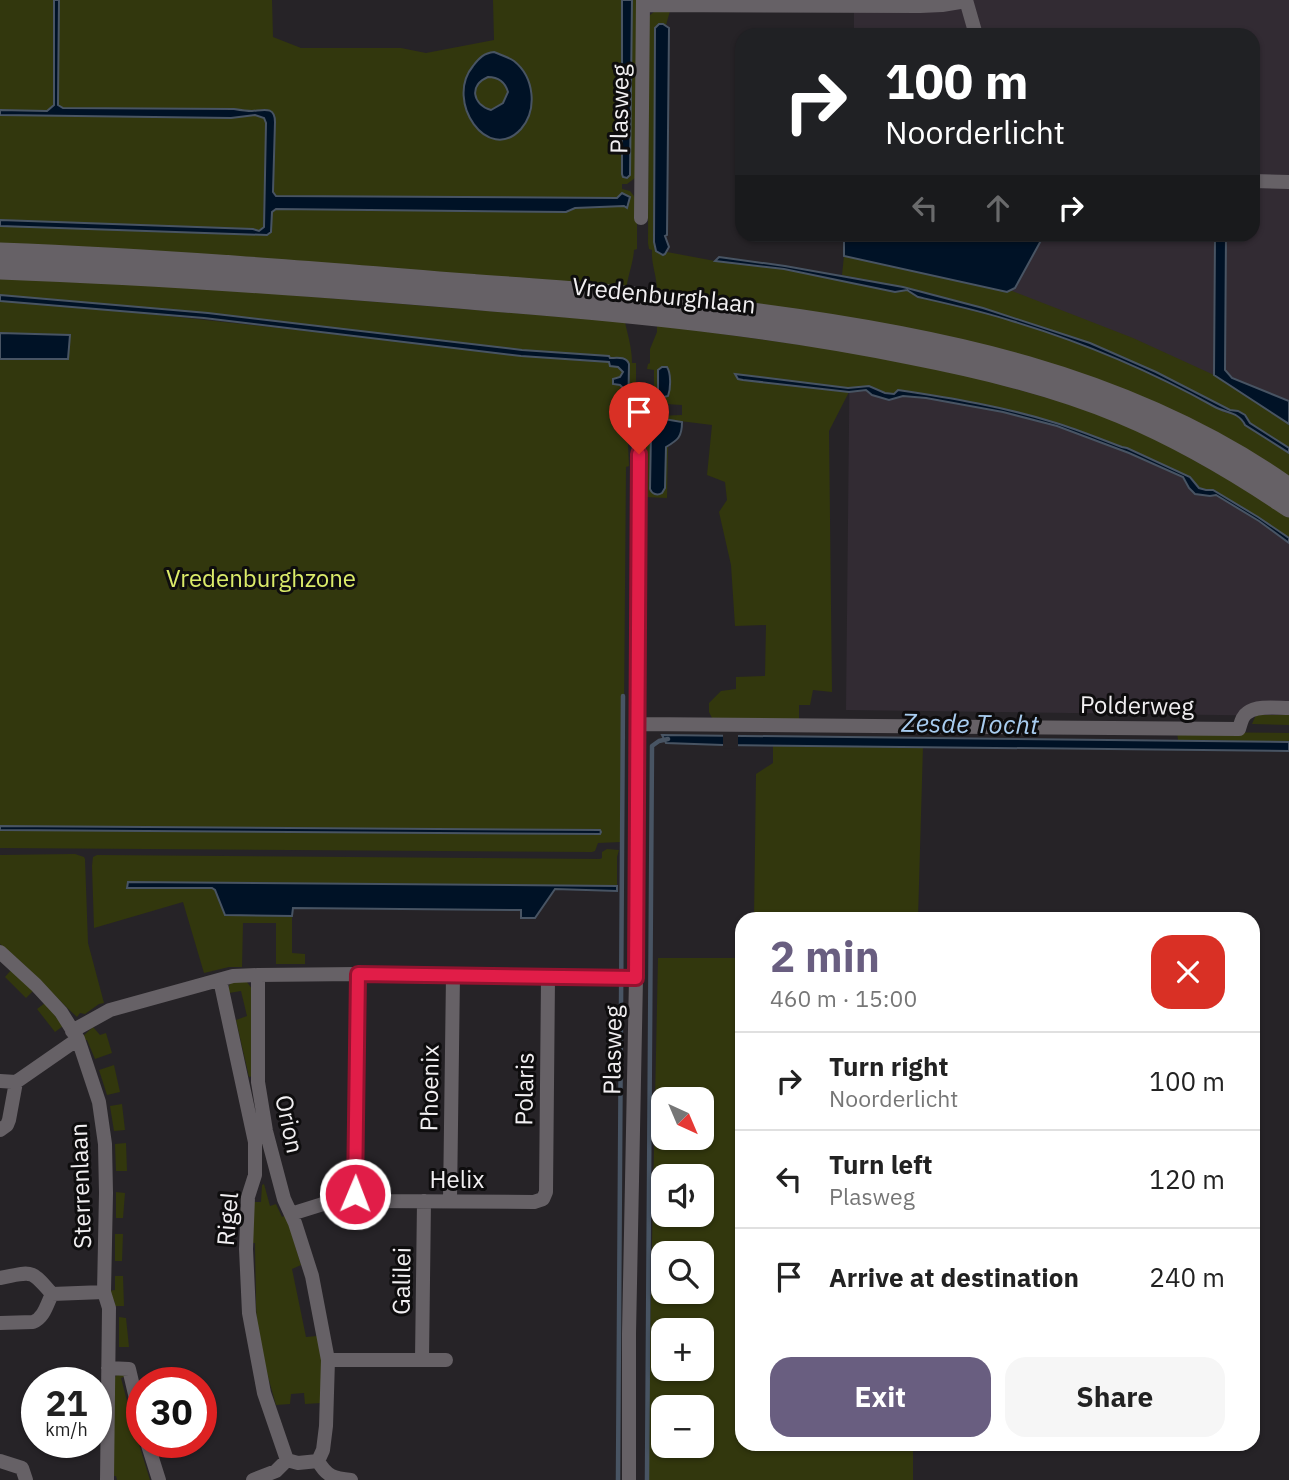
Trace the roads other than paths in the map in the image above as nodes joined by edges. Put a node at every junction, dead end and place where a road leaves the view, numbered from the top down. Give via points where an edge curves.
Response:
1 (966, 1) edge
2 (643, 3) edge
3 (973, 28) edge
4 (1260, 181) edge
5 (1289, 182) edge
6 (641, 218) dead end
7 (0, 251) edge
8 (0, 270) edge
9 (627, 304) junction
10 (657, 308) junction
11 (639, 411) dead end
12 (1289, 487) edge
13 (1289, 508) edge
14 (1289, 708) edge
15 (636, 724) junction
16 (0, 952) edge
17 (358, 974) junction
18 (258, 975) junction
19 (453, 975) junction
20 (548, 978) junction
21 (636, 978) junction
22 (220, 980) junction
23 (75, 1035) junction
24 (0, 1081) edge
25 (16, 1082) junction
26 (0, 1130) edge
27 (355, 1194) junction
28 (542, 1199) joint
29 (450, 1201) junction
30 (424, 1202) junction
31 (291, 1214) junction
32 (0, 1278) edge
33 (104, 1293) junction
34 (52, 1294) junction
35 (0, 1323) edge
36 (328, 1360) junction
37 (422, 1360) junction
38 (446, 1360) dead end
39 (108, 1367) edge
40 (107, 1458) edge
41 (152, 1458) edge
42 (287, 1460) junction
43 (0, 1461) edge
44 (318, 1461) junction
45 (26, 1480) edge
46 (107, 1480) edge
47 (159, 1480) edge
48 (253, 1480) edge
49 (351, 1480) edge
50 (629, 1480) edge

1 - 2 street via 919,6
1 - 3 street
2 - 6 street, Plasweg
4 - 5 street
7 - 9 street, Vredenburghlaan via 331,272
8 - 9 street, Vredenburghlaan
9 - 10 street, Vredenburghlaan
10 - 12 street, Vredenburghlaan via 868,328 1037,367 1162,415
10 - 13 street, Vredenburghlaan via 973,367 1029,382 1154,429 1240,475
11 - 15 street, Plasweg
14 - 15 street, Polderweg via 1250,711 1239,729
15 - 21 street, Plasweg
16 - 23 street, Sterrenlaan via 61,1012
17 - 18 street
17 - 19 street
17 - 27 street
18 - 22 street
18 - 31 street, Orion via 258,1082 266,1130
19 - 20 street
19 - 29 street, Phoenix
20 - 21 street
20 - 28 street, Polaris via 546,1192
21 - 50 street, Plasweg
22 - 23 street via 110,1010
22 - 42 street, Rigel via 255,1142 246,1249 249,1313 264,1393
23 - 25 street
23 - 33 street, Sterrenlaan via 99,1102 105,1144
24 - 25 street
25 - 26 street via 9,1120
27 - 30 street, Helix via 359,1199
27 - 31 street, Helix
28 - 29 street, Helix
29 - 30 street, Helix
30 - 37 street, Galilei
31 - 36 street, Orion via 312,1276
32 - 34 street via 32,1274
33 - 34 street
33 - 39 street, Sterrenlaan via 109,1308
34 - 35 street via 38,1320
36 - 37 street
36 - 44 street, Orion via 327,1426
37 - 38 street
40 - 46 street, Sterrenlaan
41 - 47 street
42 - 44 street
42 - 48 street via 276,1471
43 - 45 street via 22,1468
44 - 49 street via 327,1474

